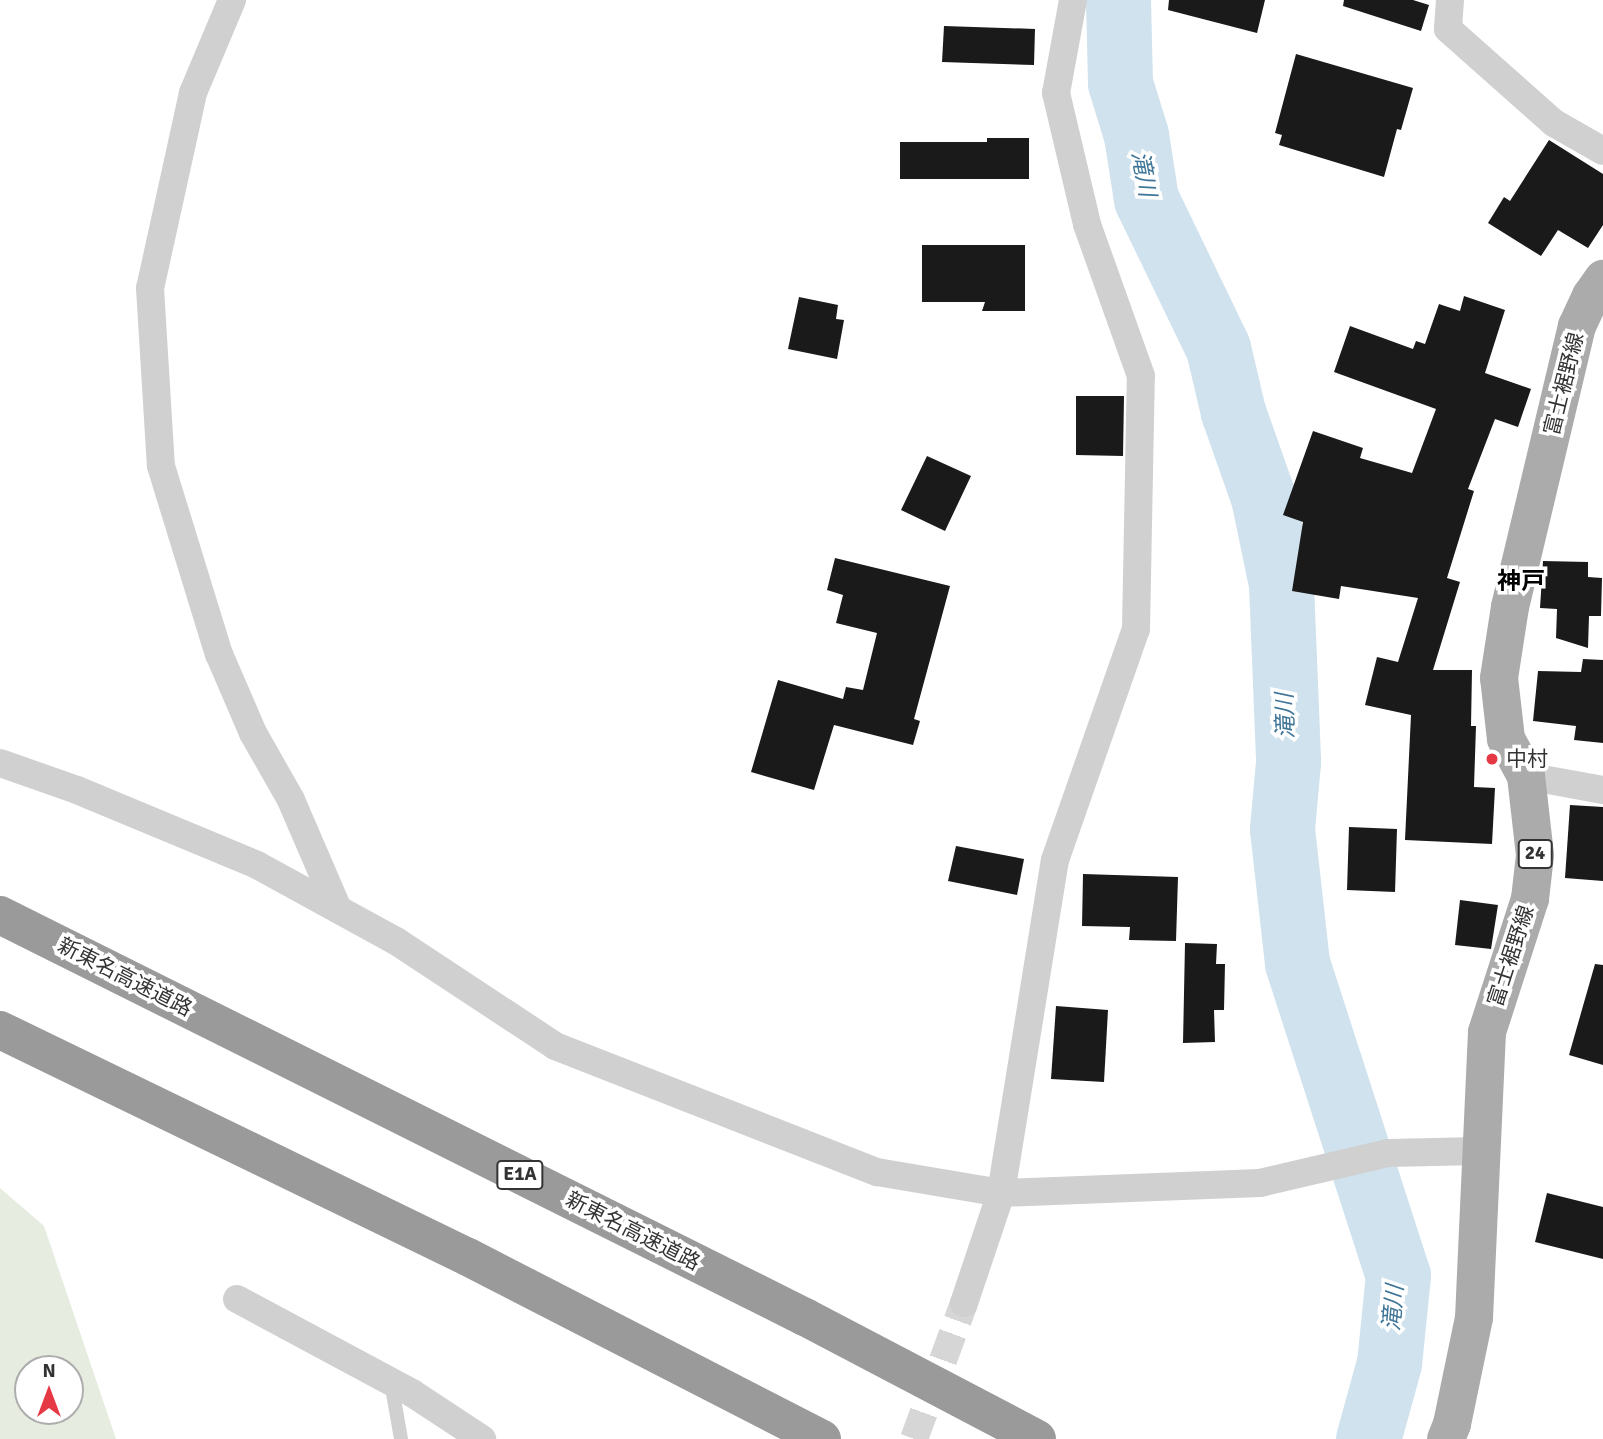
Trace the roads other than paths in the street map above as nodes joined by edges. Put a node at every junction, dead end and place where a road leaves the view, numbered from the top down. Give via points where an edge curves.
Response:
1 (232, 0) edge
2 (1073, 0) edge
3 (1450, 0) edge
4 (1603, 151) edge
5 (1603, 279) edge
6 (0, 763) edge
7 (1526, 776) junction
8 (1603, 790) edge
9 (338, 909) junction
10 (0, 915) edge
11 (0, 1030) edge
12 (1479, 1151) junction
13 (1002, 1193) junction
14 (237, 1299) dead end
15 (964, 1303) tunnel mouth
16 (391, 1382) junction
17 (401, 1439) edge
18 (482, 1439) edge
19 (822, 1439) edge
20 (1037, 1439) edge
21 (1446, 1439) edge

1 - 9 street via 193,93 150,288 161,467 219,654 253,733 291,800
2 - 13 street via 1056,93 1087,223 1141,376 1136,629 1055,860
3 - 4 street via 1448,29 1554,123
5 - 7 main road, 富士裾野線 / 24 via 1577,326 1510,607 1499,677 1506,739
6 - 9 street via 78,790 257,865
7 - 8 street
7 - 12 main road, 富士裾野線 / 24 via 1535,856 1530,899 1487,1032
9 - 13 street via 396,941 555,1046 877,1172
10 - 20 highway, 新東名高速道路 / E1A via 806,1317
11 - 19 highway via 468,1256
12 - 13 street via 1388,1153 1260,1183
12 - 21 main road, 富士裾野線 / 24 via 1474,1318
13 - 15 street
14 - 16 street
16 - 17 lane
16 - 18 street

